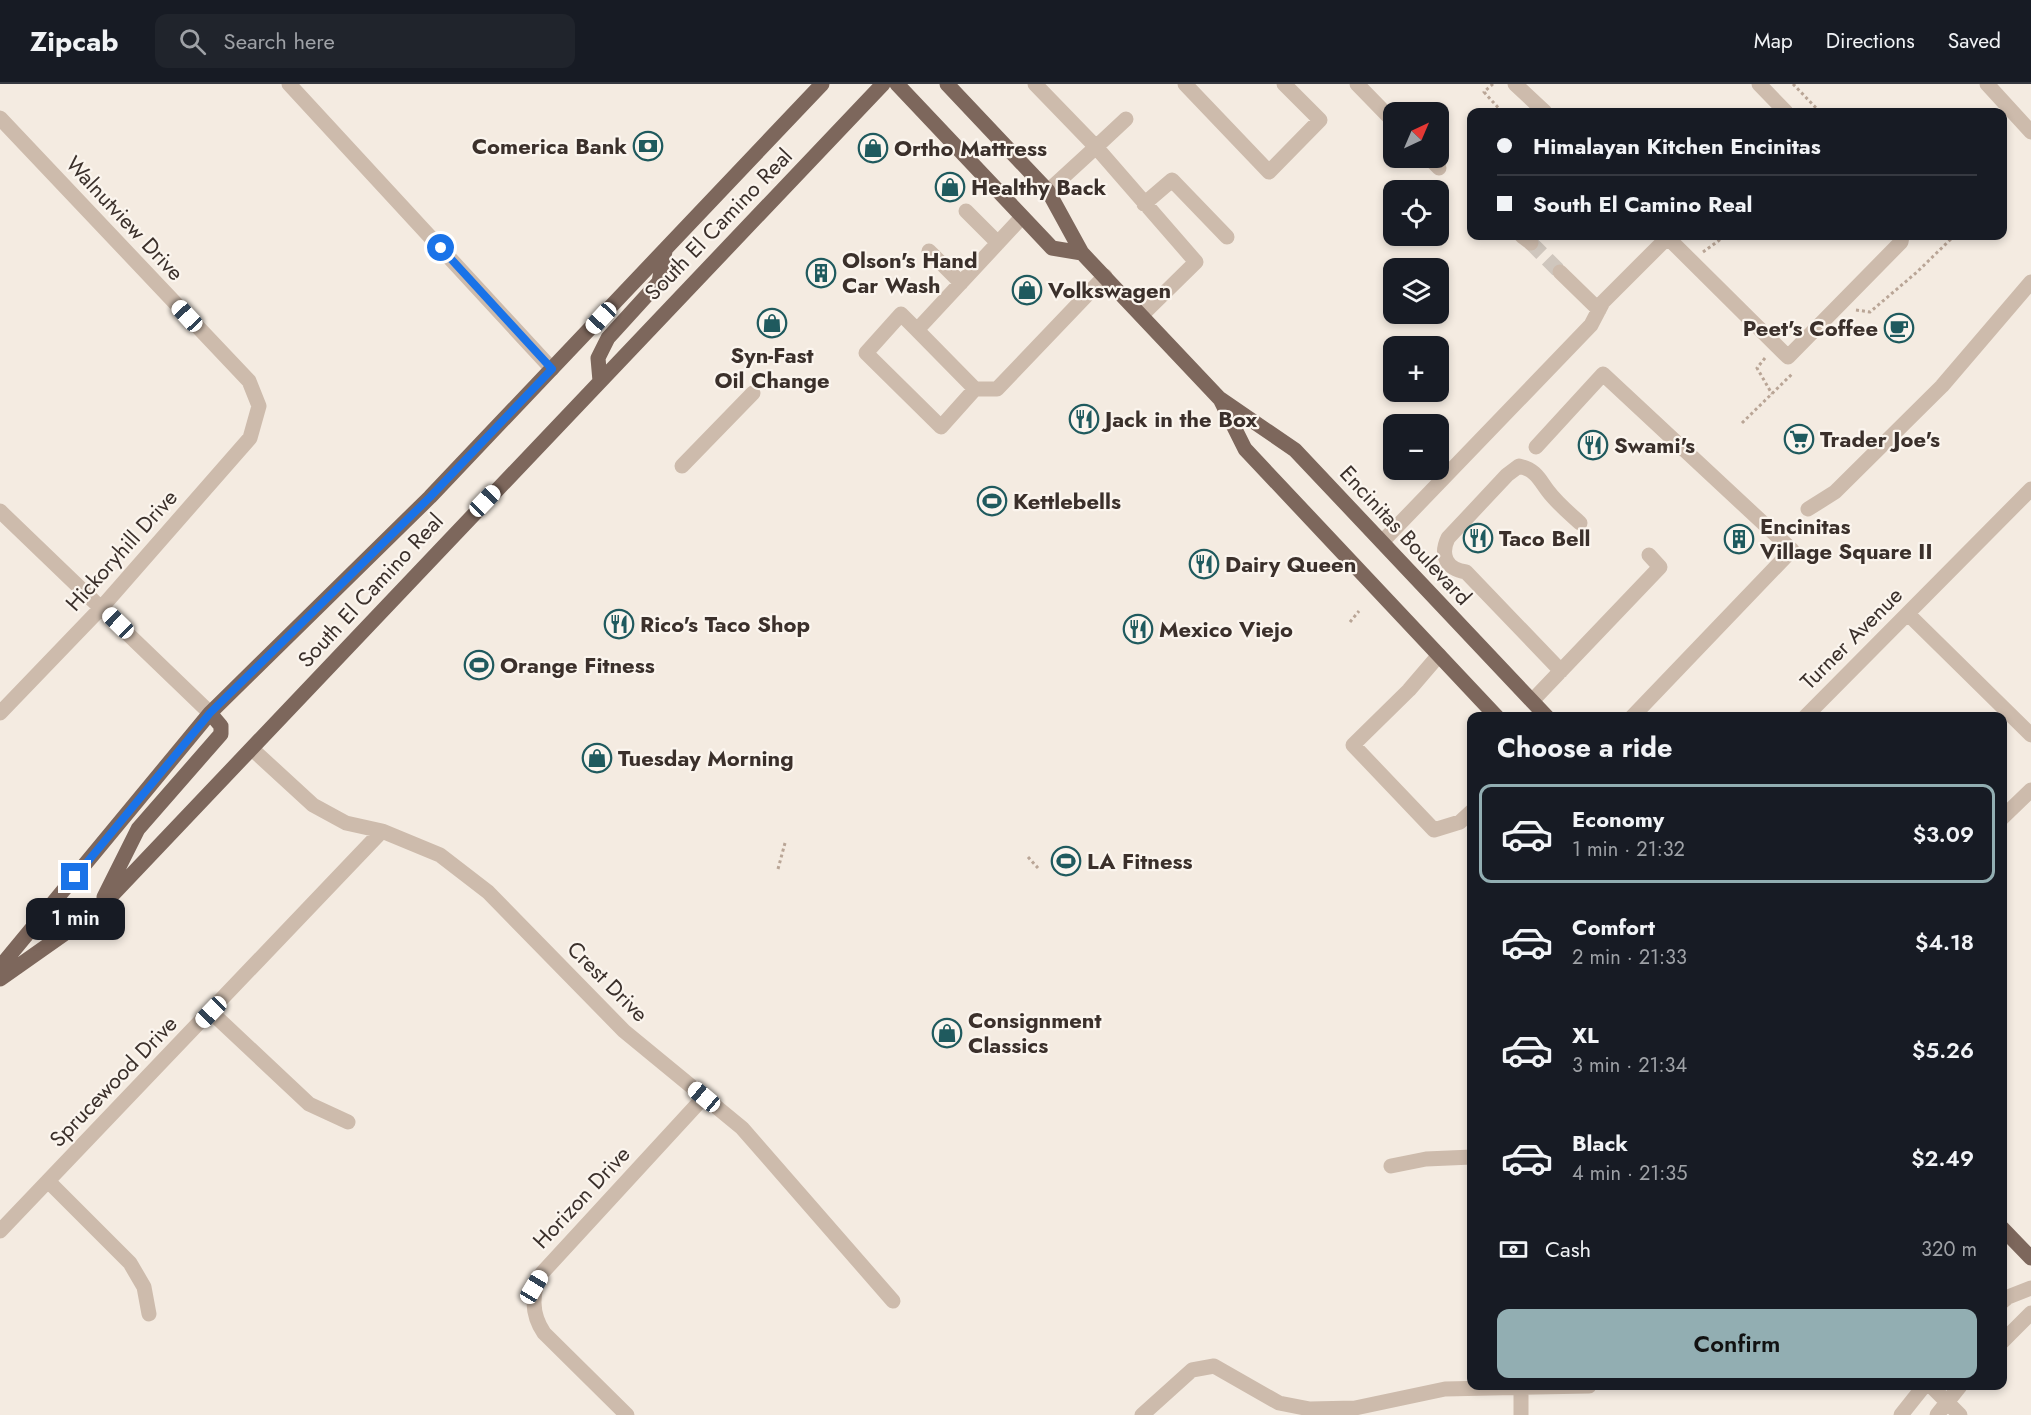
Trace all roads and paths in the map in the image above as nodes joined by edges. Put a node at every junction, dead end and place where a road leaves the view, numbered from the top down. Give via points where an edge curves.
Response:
1 (289, 84) edge
2 (822, 84) edge
3 (883, 84) edge
4 (897, 84) edge
5 (947, 84) edge
6 (1035, 84) edge
7 (1185, 84) edge
8 (1284, 84) edge
9 (1357, 84) edge
10 (1515, 84) edge
11 (1759, 84) edge
12 (1793, 84) edge
13 (1987, 84) edge
14 (1491, 85) edge
15 (1498, 108) edge
16 (1541, 108) edge
17 (1782, 108) edge
18 (1816, 108) edge
19 (1383, 111) edge
20 (0, 118) edge
21 (1126, 119) dead end
22 (2031, 132) edge
23 (1096, 147) junction
24 (1047, 191) junction
25 (1144, 204) junction
26 (966, 211) dead end
27 (1022, 217) junction
28 (1227, 237) dead end
29 (1664, 240) edge
30 (1672, 240) edge
31 (1901, 240) edge
32 (1950, 240) edge
33 (998, 243) junction
34 (665, 251) junction
35 (929, 251) dead end
36 (1082, 253) junction
37 (1560, 272) tunnel mouth
38 (1105, 276) junction
39 (2031, 282) edge
40 (961, 283) junction
41 (1601, 306) junction
42 (1855, 310) dead end
43 (1142, 315) junction
44 (918, 330) junction
45 (552, 369) junction
46 (1797, 369) dead end
47 (600, 381) junction
48 (975, 389) junction
49 (753, 393) dead end
50 (1219, 398) junction
51 (259, 406) joint
52 (1743, 423) dead end
53 (1536, 447) dead end
54 (682, 466) dead end
55 (2031, 489) edge
56 (1808, 509) dead end
57 (0, 511) edge
58 (1580, 523) dead end
59 (1382, 542) junction
60 (1649, 555) dead end
61 (102, 607) junction
62 (1359, 611) dead end
63 (1908, 614) junction
64 (1350, 622) dead end
65 (1439, 655) junction
66 (1561, 671) junction
67 (1532, 701) junction
68 (1492, 712) edge
69 (1542, 712) edge
70 (1637, 712) edge
71 (1810, 712) edge
72 (0, 713) edge
73 (210, 713) junction
74 (2031, 735) edge
75 (252, 749) junction
76 (2031, 790) edge
77 (2007, 813) edge
78 (1467, 816) edge
79 (382, 831) junction
80 (785, 843) dead end
81 (1028, 857) dead end
82 (778, 868) dead end
83 (1038, 868) dead end
84 (98, 910) junction
85 (0, 968) edge
86 (0, 979) edge
87 (211, 1012) junction
88 (704, 1097) junction
89 (348, 1122) dead end
90 (1467, 1157) edge
91 (1391, 1166) dead end
92 (48, 1181) junction
93 (0, 1231) edge
94 (2007, 1233) edge
95 (2031, 1258) edge
96 (2031, 1288) edge
97 (2007, 1298) edge
98 (894, 1301) dead end
99 (2031, 1312) edge
100 (149, 1314) dead end
101 (2007, 1337) edge
102 (1467, 1388) edge
103 (1521, 1390) edge
104 (1921, 1390) edge
105 (1935, 1390) edge
106 (1957, 1390) edge
107 (1947, 1402) junction
108 (627, 1415) edge
109 (1142, 1415) edge
110 (1521, 1415) edge
111 (1901, 1415) edge
112 (1937, 1415) edge
113 (1960, 1415) edge

1 - 45 street
2 - 34 main road, South El Camino Real
3 - 47 main road, South El Camino Real
4 - 27 main road
5 - 24 main road, Encinitas Boulevard
6 - 23 street
7 - 8 street via 1269,172 1320,120
9 - 19 street
10 - 16 street
11 - 17 street
12 - 18 path
13 - 22 street
14 - 15 path via 1484,92
20 - 51 street, Walnutview Drive via 249,381
21 - 23 street
23 - 24 street
23 - 25 street
24 - 36 main road, Encinitas Boulevard
25 - 28 street via 1172,180
25 - 43 street via 1196,262
26 - 33 street
27 - 33 street
27 - 36 main road via 1052,249
29 - 41 street
30 - 31 street via 1788,357
32 - 42 path via 1870,312
33 - 40 street
34 - 45 main road, South El Camino Real
34 - 47 main road via 659,282 608,338 598,358
35 - 40 street
36 - 38 main road, Encinitas Boulevard
37 - 41 street
38 - 43 main road, Encinitas Boulevard
38 - 48 street via 997,389
39 - 56 street via 1942,386 1835,492
40 - 44 street
41 - 59 street via 1591,325
43 - 50 main road, Encinitas Boulevard
44 - 48 street
44 - 48 street via 901,314 866,353 941,427
45 - 73 main road, South El Camino Real via 430,497
46 - 52 path
47 - 75 main road, South El Camino Real
49 - 54 street
50 - 59 main road, Encinitas Boulevard via 1295,450
50 - 65 main road, Encinitas Boulevard via 1245,449
51 - 61 street, Hickoryhill Drive via 250,438
53 - 70 street via 1603,374 1792,550
55 - 63 street, Turner Avenue
57 - 61 street
58 - 66 street via 1531,469 1519,466 1448,538 1443,548 1448,564 1466,572
59 - 67 main road, Encinitas Boulevard
60 - 66 street via 1660,567
61 - 72 street, Hickoryhill Drive
61 - 73 street
62 - 64 path
63 - 71 street, Turner Avenue
63 - 74 street
65 - 68 main road, Encinitas Boulevard
65 - 78 street via 1353,745 1434,830 1460,822
66 - 67 street
67 - 69 main road, Encinitas Boulevard
73 - 84 main road via 221,726 221,734 138,830
73 - 85 main road, South El Camino Real
75 - 79 street, Crest Drive via 314,805 346,823
75 - 84 main road, South El Camino Real
76 - 77 street
79 - 87 street, Sprucewood Drive
79 - 88 street, Crest Drive via 440,855 488,892 624,1031
80 - 82 path
81 - 83 path
84 - 86 main road, South El Camino Real
87 - 89 street via 309,1104
87 - 92 street, Sprucewood Drive
88 - 98 street, Crest Drive via 742,1128
88 - 108 street, Horizon Drive via 542,1273 534,1287 535,1320 544,1333
90 - 91 street
92 - 93 street, Sprucewood Drive
92 - 100 street via 130,1263 144,1287
94 - 95 main road
96 - 97 street
99 - 101 street
102 - 109 street via 1445,1389 1355,1408 1310,1408 1279,1403 1214,1366 1192,1370
103 - 110 street
104 - 111 street
105 - 107 street
106 - 107 street
107 - 112 street
107 - 113 street

